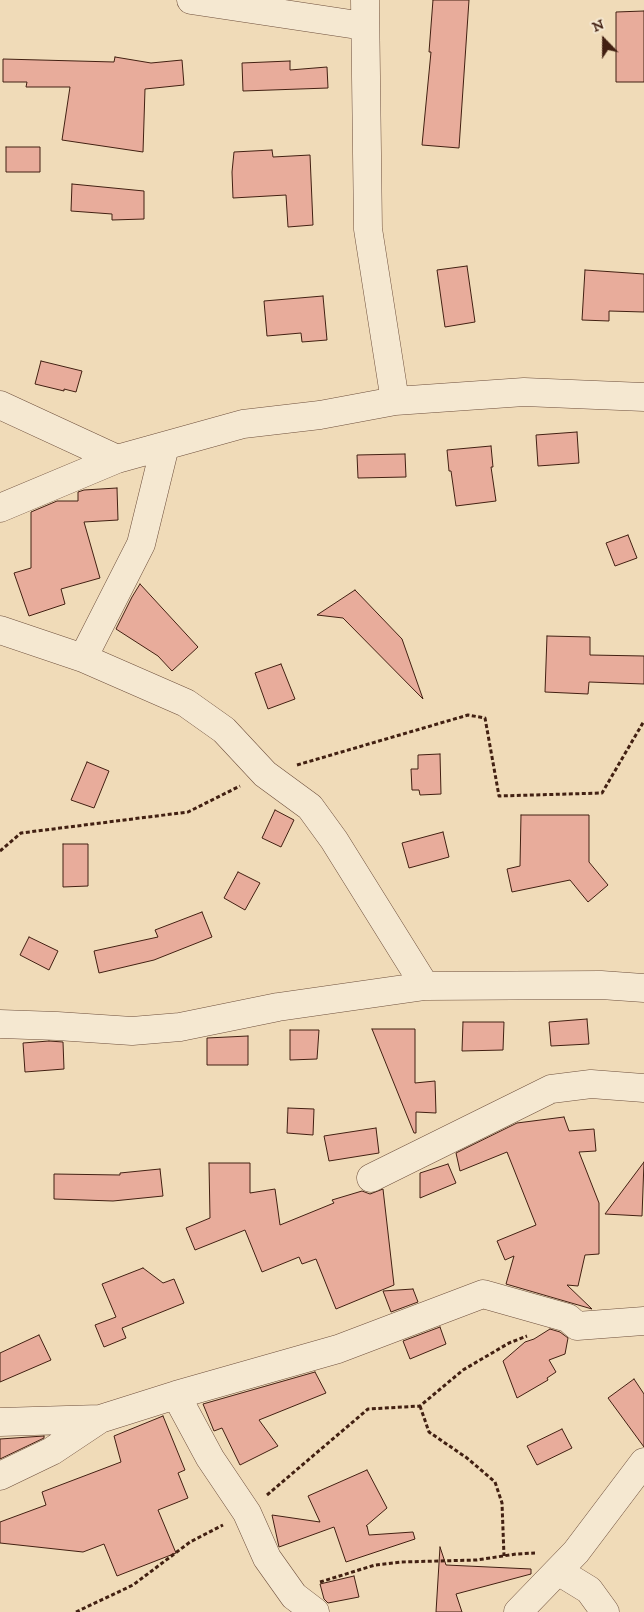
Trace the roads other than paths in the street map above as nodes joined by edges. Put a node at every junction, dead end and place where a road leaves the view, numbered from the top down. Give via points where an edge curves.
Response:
1 (191, 0) edge
2 (364, 13) edge
3 (644, 396) edge
4 (395, 401) junction
5 (0, 405) edge
6 (165, 446) junction
7 (117, 459) junction
8 (0, 508) edge
9 (0, 630) edge
10 (83, 658) junction
11 (425, 986) junction
12 (644, 988) edge
13 (0, 1024) edge
14 (644, 1088) edge
15 (371, 1178) dead end
16 (644, 1320) edge
17 (176, 1395) junction
18 (100, 1419) junction
19 (0, 1422) edge
20 (644, 1462) edge
21 (0, 1476) edge
22 (567, 1562) junction
23 (315, 1612) edge
24 (518, 1612) edge
25 (605, 1612) edge

1 - 2 street
2 - 4 street via 368,229
3 - 4 street via 524,392
4 - 6 street via 243,424
5 - 7 street
6 - 7 street
6 - 10 street via 141,544
7 - 8 street
9 - 10 street
10 - 11 street via 186,703 224,730 265,774 310,806
11 - 12 street via 601,985
11 - 13 street via 278,1007 180,1027 132,1031
14 - 15 street via 591,1084 551,1089
16 - 17 street via 577,1326 568,1318 483,1294 338,1349
17 - 18 street
17 - 23 street via 210,1458 248,1513 267,1558 294,1596
18 - 19 street
18 - 21 street via 52,1451
20 - 22 street
22 - 24 street
22 - 25 street

